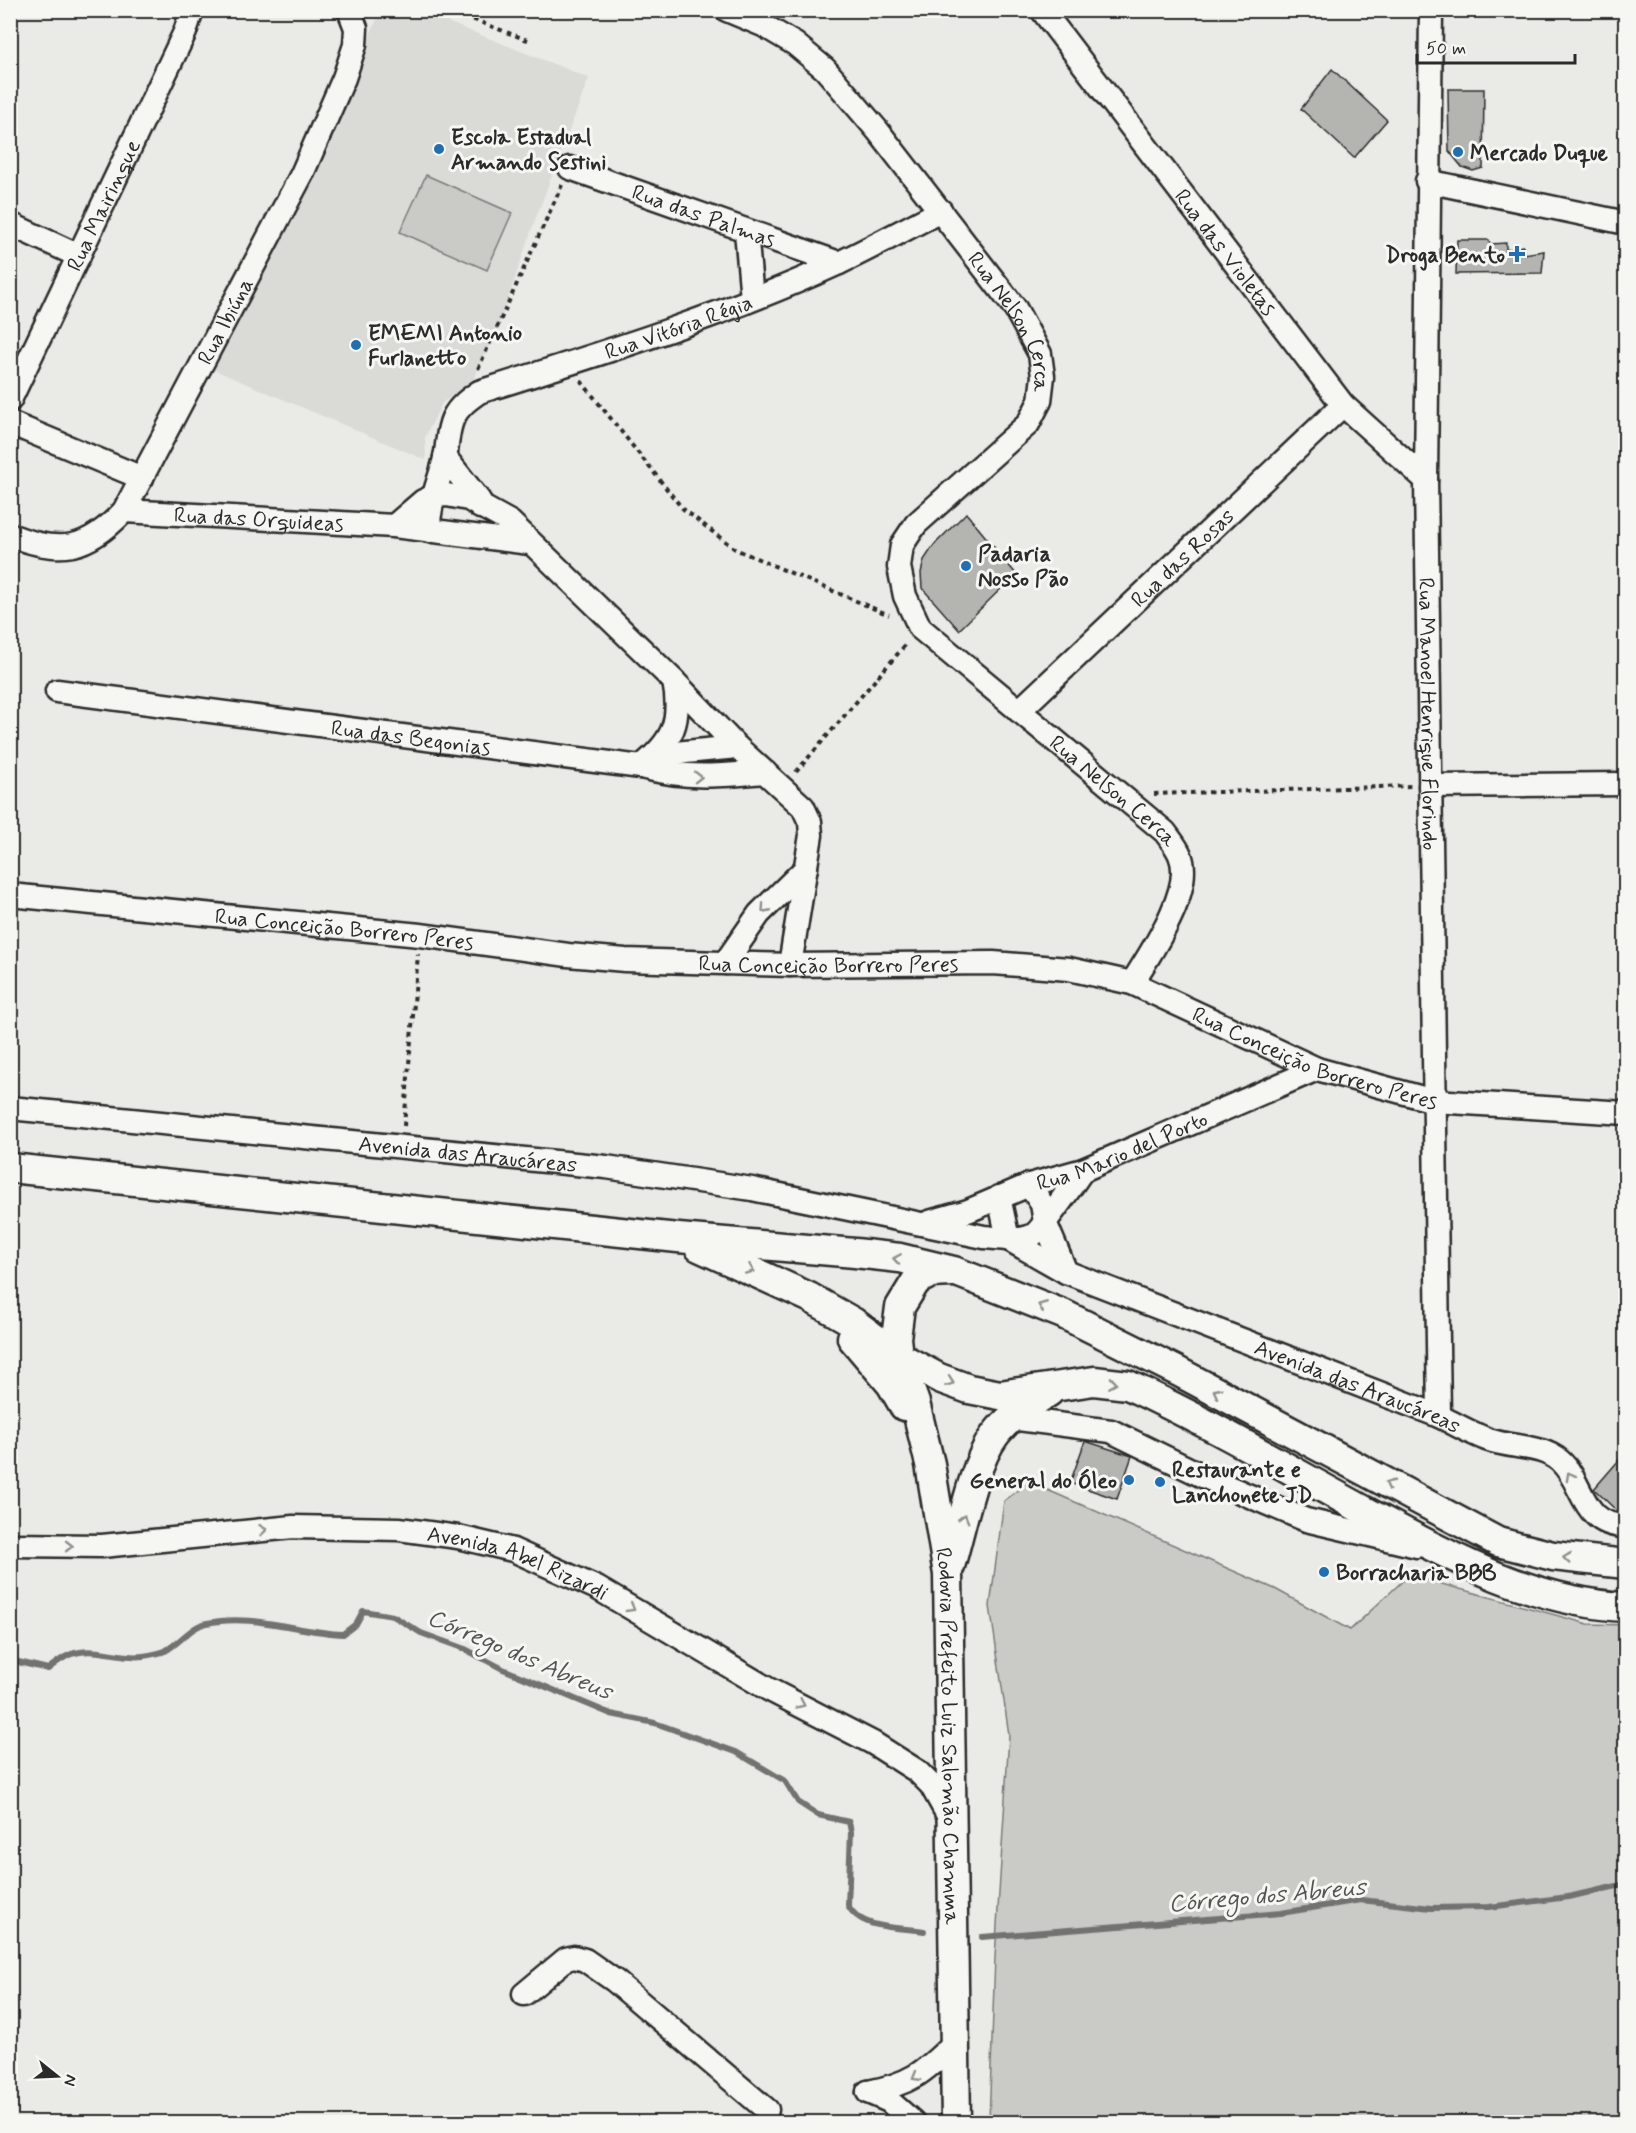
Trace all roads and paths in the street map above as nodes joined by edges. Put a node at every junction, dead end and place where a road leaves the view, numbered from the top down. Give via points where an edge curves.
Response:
1 (192, 10) edge
2 (349, 10) edge
3 (448, 10) edge
4 (728, 10) edge
5 (1042, 10) edge
6 (1431, 10) edge
7 (530, 41) dead end
8 (570, 168) joint
9 (1428, 181) junction
10 (940, 211) junction
11 (10, 224) edge
12 (1626, 224) edge
13 (746, 231) junction
14 (78, 256) junction
15 (839, 263) junction
16 (752, 299) junction
17 (567, 364) junction
18 (477, 371) dead end
19 (10, 400) edge
20 (1343, 405) junction
21 (10, 423) edge
22 (445, 457) junction
23 (142, 478) junction
24 (1426, 480) junction
25 (434, 495) junction
26 (480, 505) junction
27 (124, 512) junction
28 (394, 526) junction
29 (429, 531) junction
30 (472, 534) junction
31 (10, 535) edge
32 (530, 543) junction
33 (920, 628) junction
34 (674, 681) junction
35 (57, 691) dead end
36 (1019, 711) junction
37 (737, 747) junction
38 (648, 761) junction
39 (765, 772) junction
40 (1626, 784) edge
41 (1430, 786) junction
42 (783, 787) junction
43 (1121, 795) junction
44 (806, 868) junction
45 (10, 896) edge
46 (420, 935) junction
47 (725, 963) junction
48 (790, 965) junction
49 (1132, 983) junction
50 (1317, 1069) junction
51 (1434, 1101) junction
52 (10, 1108) edge
53 (1626, 1113) edge
54 (403, 1146) junction
55 (10, 1168) edge
56 (1083, 1170) junction
57 (1029, 1185) junction
58 (999, 1197) junction
59 (1045, 1222) junction
60 (922, 1223) junction
61 (678, 1238) junction
62 (1008, 1239) junction
63 (954, 1271) junction
64 (1066, 1272) junction
65 (809, 1297) junction
66 (898, 1356) junction
67 (1055, 1388) junction
68 (1439, 1416) junction
69 (1010, 1418) junction
70 (930, 1464) junction
71 (1626, 1526) edge
72 (10, 1545) edge
73 (1441, 1552) junction
74 (1626, 1564) edge
75 (948, 1574) junction
76 (1626, 1607) edge
77 (951, 1822) junction
78 (524, 1994) dead end
79 (954, 2043) junction
80 (767, 2110) dead end
81 (913, 2122) edge
82 (956, 2122) edge

1 - 14 street, Rua Mairinque via 186,33
2 - 23 street, Rua Ibiúna via 356,28 355,45 302,174
3 - 7 path
4 - 10 street, Rua Nelson Cerca via 795,44 825,69
5 - 20 street, Rua das Violetas
6 - 9 street, Rua Manoel Henrique Florindo
8 - 13 street, Rua das Palmas
8 - 18 path
9 - 12 street
9 - 24 street, Rua Manoel Henrique Florindo
10 - 15 street, Rua Vitória Régia
10 - 33 street, Rua Nelson Cerca via 1015,308 1041,354 1043,376 1040,401 1028,424 916,524 902,545 899,567 905,596
11 - 14 street
13 - 15 street, Rua das Palmas
13 - 16 street
14 - 19 street, Rua Mairinque
15 - 16 street, Rua Vitória Régia
16 - 17 street, Rua Vitória Régia
17 - 22 street, Rua Vitória Régia via 471,398 454,416
17 - 33 path via 682,508 735,549
20 - 24 street, Rua das Violetas
20 - 36 street, Rua das Rosas
21 - 23 street
22 - 25 street, Rua Vitória Régia
22 - 26 street
23 - 27 street, Rua Ibiúna
24 - 41 street, Rua Manoel Henrique Florindo
25 - 26 street via 454,495
25 - 28 street
25 - 29 street, Rua Vitória Régia
26 - 30 street
26 - 32 street via 510,522
27 - 28 street, Rua das Orquideas
27 - 31 street, Rua Ibiúna via 106,530 83,544 58,547
28 - 29 street, Rua das Orquideas
29 - 30 street
30 - 32 street
32 - 34 street
33 - 36 street, Rua Nelson Cerca
33 - 42 path
34 - 37 street
34 - 38 street via 678,715 674,731
35 - 38 street, Rua das Begonias
36 - 43 street, Rua Nelson Cerca
37 - 38 street, Rua das Begonias
37 - 39 street
38 -> 39 street, Rua das Begonias via 669,774 693,777
39 - 42 street
40 - 41 street
41 - 43 path
41 - 51 street, Rua Manoel Henrique Florindo
42 - 44 street via 803,807 810,822
43 - 49 street, Rua Nelson Cerca via 1165,832 1180,855 1183,869 1181,892
44 -> 47 street via 759,914
44 - 48 street
45 - 46 street, Rua Conceição Borrero Peres
46 - 47 street, Rua Conceição Borrero Peres via 568,955
46 - 54 path
47 - 48 street, Rua Conceição Borrero Peres
48 - 49 street, Rua Conceição Borrero Peres via 993,963 1069,969
49 - 50 street, Rua Conceição Borrero Peres
50 - 51 street, Rua Conceição Borrero Peres
50 - 56 street, Rua Mario del Porto
51 - 53 street, Rua Conceição Borrero Peres
51 - 68 street, Rua Manoel Henrique Florindo
52 - 54 street, Avenida das Araucáreas
54 - 60 street, Avenida das Araucáreas via 606,1167 752,1189
55 - 61 main road
56 - 57 street, Rua Mario del Porto
56 - 59 street
57 - 58 street, Rua Mario del Porto
57 - 59 street via 1042,1204
58 - 60 street, Rua Mario del Porto
58 - 62 street
59 - 62 street via 1033,1236
59 - 64 street
60 - 62 street, Avenida das Araucáreas
63 -> 61 main road via 877,1256
61 -> 65 main road
62 - 64 street, Avenida das Araucáreas
63 - 66 main road, Rodovia Prefeito Luiz Salomão Chamma via 931,1273 916,1281 907,1293 897,1322
74 -> 63 main road via 1552,1556 1498,1542 1179,1372 1073,1320
64 - 68 street, Avenida das Araucáreas
65 - 66 main road
65 - 70 main road via 851,1336 891,1384
66 -> 67 main road via 969,1389 1000,1395
66 - 70 main road, Rodovia Prefeito Luiz Salomão Chamma
67 - 69 main road
67 -> 73 main road via 1094,1380 1128,1385
71 -> 68 street, Avenida das Araucáreas via 1602,1520 1591,1511 1563,1464 1552,1454 1489,1440
69 - 73 street via 1111,1431 1306,1520
75 -> 69 main road via 984,1454 994,1435
70 - 75 main road, Rodovia Prefeito Luiz Salomão Chamma
72 -> 77 street, Avenida Abel Rizardi via 102,1546 293,1527 399,1529 513,1550 597,1588 749,1678 873,1743 931,1785
73 - 76 main road via 1543,1594
75 - 77 main road, Rodovia Prefeito Luiz Salomão Chamma
77 - 79 main road, Rodovia Prefeito Luiz Salomão Chamma
78 - 80 street via 566,1959 585,1960
79 -> 81 street via 912,2080 868,2092 899,2108
79 - 82 main road, Rodovia Prefeito Luiz Salomão Chamma

